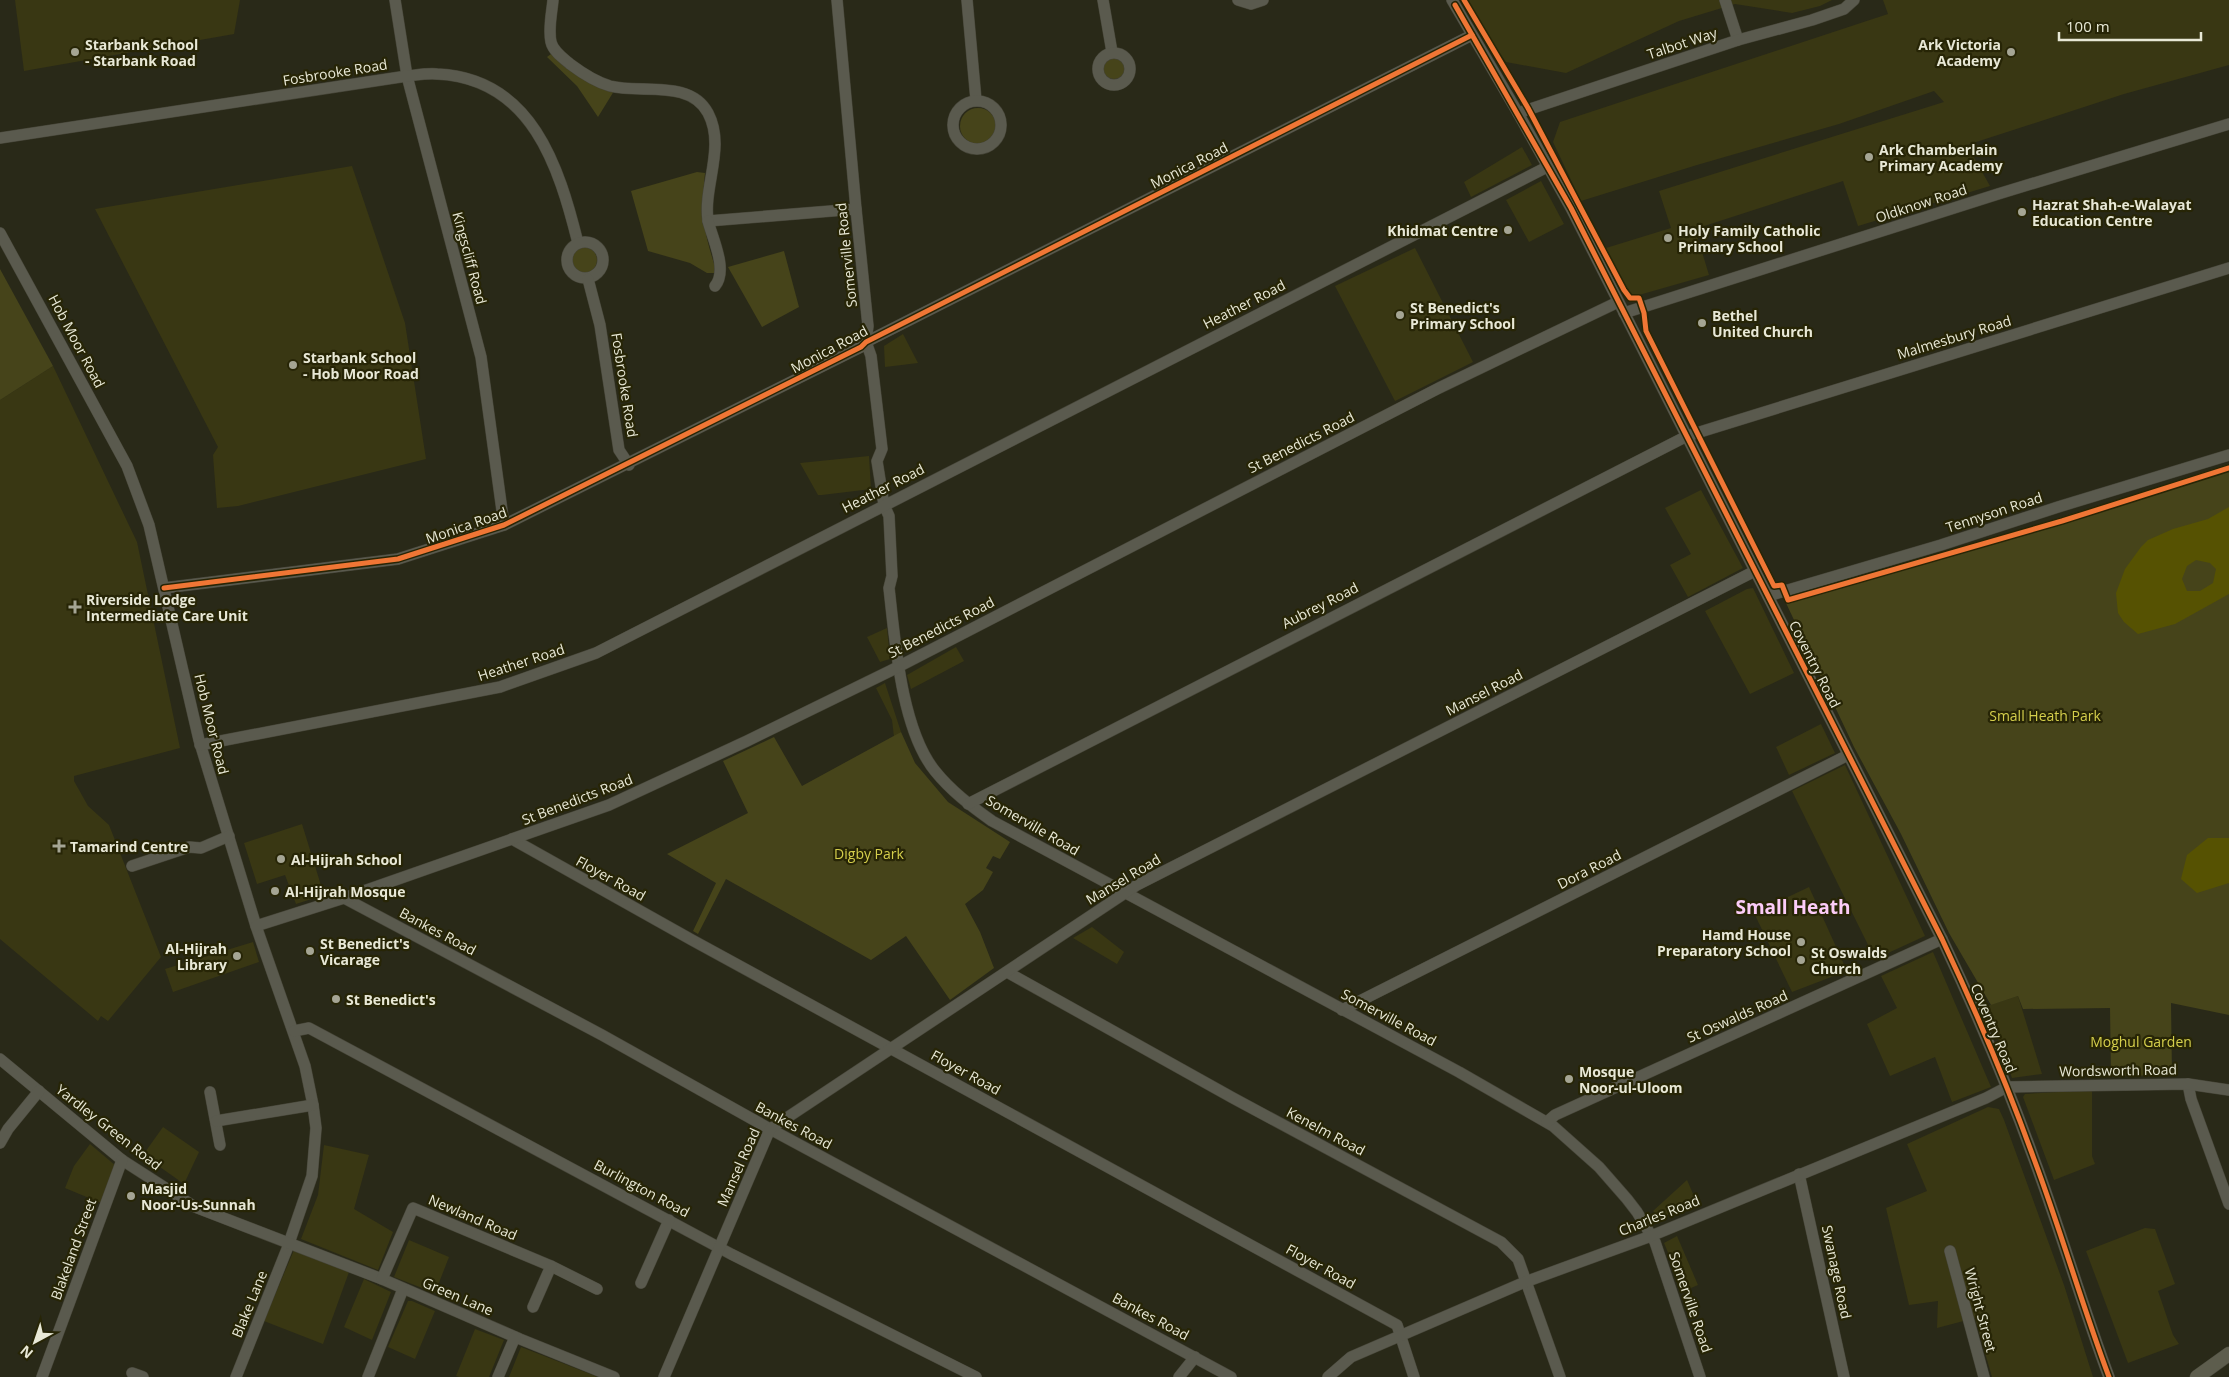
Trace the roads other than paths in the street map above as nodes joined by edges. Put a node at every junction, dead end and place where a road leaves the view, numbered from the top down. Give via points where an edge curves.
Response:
1 (395, 0) edge
2 (553, 0) edge
3 (837, 0) edge
4 (967, 0) edge
5 (1103, 0) edge
6 (1238, 0) edge
7 (1263, 0) edge
8 (1452, 0) edge
9 (1725, 0) edge
10 (1854, 0) edge
11 (1472, 35) junction
12 (1738, 40) junction
13 (1112, 52) dead end
14 (407, 76) junction
15 (976, 100) junction
16 (1518, 112) junction
17 (2229, 124) edge
18 (0, 138) edge
19 (1547, 166) junction
20 (856, 209) junction
21 (708, 221) junction
22 (0, 233) edge
23 (578, 243) junction
24 (2229, 268) edge
25 (588, 279) junction
26 (715, 286) dead end
27 (1618, 302) junction
28 (1624, 313) junction
29 (866, 342) junction
30 (1687, 436) junction
31 (2229, 455) edge
32 (629, 465) junction
33 (884, 505) junction
34 (504, 526) junction
35 (1755, 571) junction
36 (164, 588) junction
37 (1768, 596) junction
38 (898, 666) junction
39 (200, 745) junction
40 (1848, 755) junction
41 (968, 804) junction
42 (228, 836) junction
43 (512, 839) junction
44 (132, 866) dead end
45 (1125, 893) junction
46 (344, 898) junction
47 (256, 926) junction
48 (1942, 939) junction
49 (1006, 972) junction
50 (1342, 1010) junction
51 (294, 1030) junction
52 (890, 1048) junction
53 (0, 1059) edge
54 (2188, 1084) junction
55 (2007, 1088) junction
56 (2229, 1090) edge
57 (39, 1092) junction
58 (210, 1092) dead end
59 (314, 1105) junction
60 (216, 1121) junction
61 (1547, 1122) junction
62 (770, 1129) junction
63 (0, 1143) edge
64 (220, 1145) dead end
65 (122, 1160) junction
66 (1799, 1174) junction
67 (2229, 1204) edge
68 (669, 1220) junction
69 (1651, 1236) junction
70 (289, 1242) junction
71 (720, 1247) junction
72 (1950, 1251) dead end
73 (551, 1266) junction
74 (382, 1279) junction
75 (1525, 1282) junction
76 (641, 1283) dead end
77 (403, 1289) junction
78 (597, 1289) dead end
79 (533, 1307) dead end
80 (2093, 1334) junction
81 (1401, 1335) junction
82 (515, 1337) junction
83 (2229, 1354) edge
84 (1195, 1357) junction
85 (42, 1377) edge
86 (236, 1377) edge
87 (368, 1377) edge
88 (498, 1377) edge
89 (614, 1377) edge
90 (664, 1377) edge
91 (976, 1377) edge
92 (1179, 1377) edge
93 (1231, 1377) edge
94 (1328, 1377) edge
95 (1414, 1377) edge
96 (1560, 1377) edge
97 (1700, 1377) edge
98 (1844, 1377) edge
99 (1984, 1377) edge
100 (2102, 1377) edge
101 (2109, 1377) edge
102 (2197, 1377) edge

1 - 14 street, Kingscliff Road
2 - 21 street via 551,42 561,57 574,67 609,86 687,94 705,108 715,142
3 - 20 street, Somerville Road
4 - 15 street
5 - 13 street
6 - 7 street via 1251,4
8 - 11 street, Coventry Road
9 - 12 street
10 - 12 street, Talbot Way via 1844,9
11 - 16 street, Coventry Road
11 - 29 street, Monica Road
12 - 16 street, Talbot Way
14 - 18 street, Fosbrooke Road
14 - 23 street, Fosbrooke Road via 436,73 464,77 490,88 519,108 548,150 567,200
14 - 34 street, Kingscliff Road via 481,358
15 - 15 street via 994,107 1002,126 993,143 974,149 964,145 953,129 958,110
16 - 19 street, Coventry Road
17 - 28 street, Oldknow Road
19 - 27 street, Coventry Road
19 - 33 street, Heather Road
20 - 21 street
20 - 29 street, Somerville Road via 868,326
21 - 26 street via 721,270 720,280
22 - 36 street, Hob Moor Road via 127,466 149,525
23 - 25 street via 568,252 567,265 575,276
23 - 25 street via 594,245 603,258 601,269
24 - 30 street, Malmesbury Road
25 - 32 street, Fosbrooke Road via 600,325 619,450
27 - 28 street, Coventry Road
27 - 38 street, St Benedicts Road via 1439,388
28 - 30 street, Coventry Road
29 - 32 street, Monica Road
29 - 33 street, Somerville Road via 871,356 882,449 877,461
30 - 35 street, Coventry Road
30 - 41 street, Aubrey Road
31 - 37 street, Tennyson Road
32 - 34 street, Monica Road
33 - 38 street, Somerville Road via 888,516 892,576 889,588
33 - 39 street, Heather Road via 596,653 500,687
34 - 36 street, Monica Road via 398,559
35 - 37 street, Coventry Road
35 - 45 street, Mansel Road
36 - 39 street, Hob Moor Road
37 - 40 street, Coventry Road
38 - 41 street, Somerville Road via 908,713 921,747 933,769
38 - 43 street, St Benedicts Road via 609,805
39 - 42 street, Hob Moor Road
40 - 48 street, Coventry Road
40 - 50 street, Dora Road
41 - 45 street, Somerville Road via 992,821
42 - 44 street via 201,848 188,847
42 - 47 street, Hob Moor Road
43 - 46 street, St Benedicts Road
43 - 52 street, Floyer Road
45 - 49 street, Mansel Road
45 - 50 street, Somerville Road
46 - 47 street, St Benedicts Road
46 - 62 street, Bankes Road via 602,1035
47 - 51 street, Hob Moor Road
48 - 55 street, Coventry Road
48 - 61 street, St Oswalds Road via 1555,1115
49 - 52 street, Mansel Road
49 - 75 street, Kenelm Road via 1501,1242 1518,1259
50 - 61 street, Somerville Road
51 - 59 street, Hob Moor Road
51 - 68 street, Burlington Road via 309,1028
52 - 62 street, Mansel Road
52 - 81 street, Floyer Road via 1397,1325
53 - 57 street, Yardley Green Road
54 - 55 street, Wordsworth Road
54 - 56 street, Wordsworth Road
54 - 67 street
55 - 66 street, Charles Road
55 - 80 street, Coventry Road
57 - 63 street
57 - 65 street, Yardley Green Road
58 - 60 street
59 - 60 street
59 - 70 street, Hob Moor Road via 316,1128 312,1176
60 - 64 street
61 - 69 street, Somerville Road via 1599,1168 1638,1212
62 - 71 street, Mansel Road
62 - 84 street, Bankes Road
65 - 70 street, Yardley Green Road via 195,1207
65 - 85 street, Blakeland Street
66 - 69 street, Charles Road
66 - 98 street, Swanage Road
68 - 71 street, Burlington Road
68 - 76 street
69 - 75 street, Charles Road
69 - 97 street, Somerville Road
70 - 74 street, Green Lane
70 - 86 street, Blake Lane
71 - 90 street, Mansel Road
71 - 91 street, Burlington Road
72 - 99 street, Wright Street
73 - 74 street, Newland Road via 412,1208
73 - 78 street
73 - 79 street
74 - 77 street, Green Lane
75 - 81 street, Charles Road
75 - 96 street, Kenelm Road
77 - 82 street, Green Lane
77 - 87 street
80 - 100 street, Coventry Road
80 - 101 street, Coventry Road
81 - 94 street, Charles Road via 1351,1357
81 - 95 street
82 - 88 street
82 - 89 street, Green Lane
83 - 102 main road
84 - 92 street
84 - 93 street, Bankes Road

